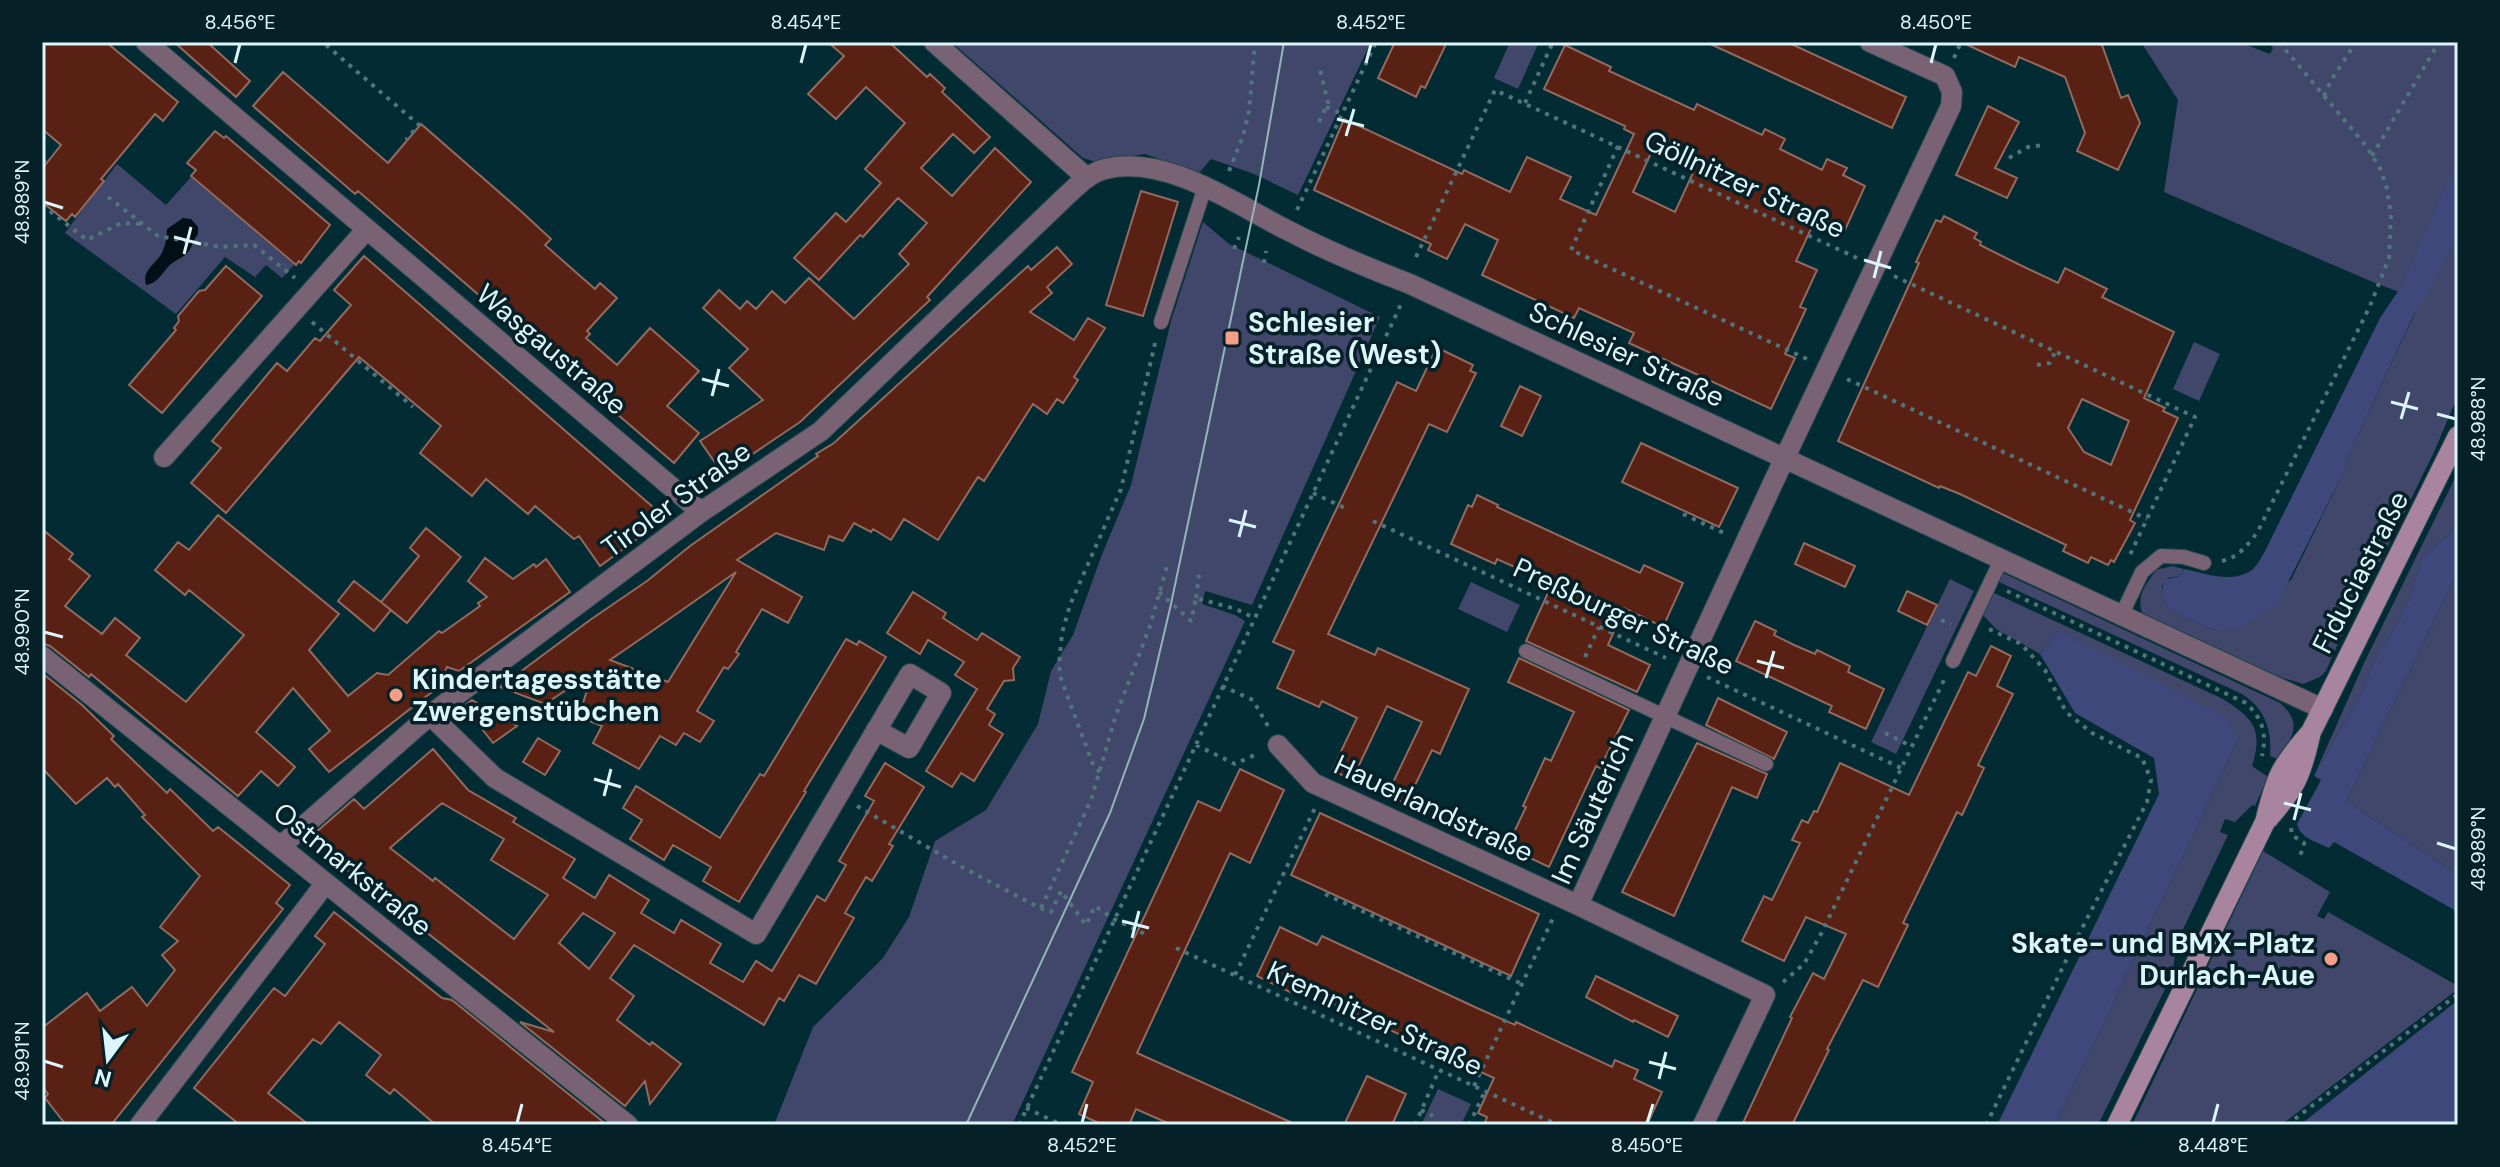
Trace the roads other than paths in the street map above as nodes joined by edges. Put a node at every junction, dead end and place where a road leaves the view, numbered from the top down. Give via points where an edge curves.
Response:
1 (146, 42) edge
2 (934, 42) edge
3 (1870, 42) edge
4 (1087, 178) junction
5 (1205, 187) junction
6 (367, 229) junction
7 (1161, 322) road end
8 (2458, 436) edge
9 (164, 457) dead end
10 (1785, 459) junction
11 (701, 512) junction
12 (2001, 560) junction
13 (2204, 563) road end
14 (2121, 616) junction
15 (1526, 651) dead end
16 (42, 656) edge
17 (1953, 661) road end
18 (2323, 709) junction
19 (430, 715) junction
20 (1665, 717) junction
21 (876, 730) dead end
22 (2311, 732) junction
23 (1278, 745) road end
24 (1766, 764) dead end
25 (2265, 822) junction
26 (281, 846) junction
27 (325, 884) junction
28 (1570, 902) junction
29 (140, 1125) edge
30 (628, 1125) edge
31 (1703, 1125) edge
32 (2117, 1125) edge

1 - 6 street, Wasgaustraße
2 - 4 street
3 - 10 street, Im Säuterich via 1945,76 1951,106
4 - 5 street, Schlesier Straße via 1107,168 1148,168
4 - 11 street, Tiroler Straße via 821,431
5 - 7 lane
5 - 10 street, Schlesier Straße via 1363,267
6 - 9 street
6 - 11 street, Wasgaustraße
8 - 18 main road, Fiduciastraße
10 - 12 street, Schlesier Straße
10 - 20 street, Im Säuterich
11 - 19 street, Tiroler Straße
12 - 14 street, Schlesier Straße
12 - 17 lane
13 - 14 lane via 2161,556 2142,572
14 - 18 street, Schlesier Straße
15 - 20 lane
16 - 26 street, Ostmarkstraße
18 - 22 main road, Fiduciastraße
19 - 21 street via 495,778 756,934
19 - 26 street, Tiroler Straße
20 - 24 lane
20 - 28 street, Im Säuterich
22 - 25 main road, Fiduciastraße via 2281,770
22 - 25 main road, Fiduciastraße via 2299,779
23 - 28 street, Hauerlandstraße via 1313,783
25 - 32 main road, Fiduciastraße
26 - 27 street, Ostmarkstraße
27 - 29 street
27 - 30 street, Ostmarkstraße
28 - 31 street, Im Säuterich via 1765,995

